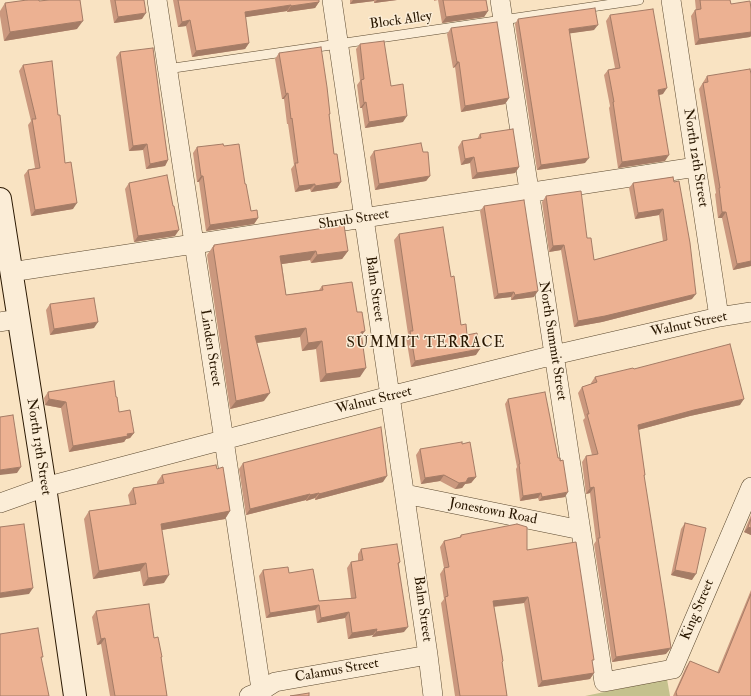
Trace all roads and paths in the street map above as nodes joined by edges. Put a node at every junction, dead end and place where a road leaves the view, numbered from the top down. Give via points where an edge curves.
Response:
1 (157, 0) edge
2 (332, 0) edge
3 (500, 0) edge
4 (639, 0) edge
5 (671, 0) edge
6 (503, 20) junction
7 (338, 44) junction
8 (167, 69) junction
9 (696, 167) junction
10 (529, 193) junction
11 (0, 198) edge
12 (364, 218) junction
13 (194, 244) junction
14 (11, 272) junction
15 (751, 312) edge
16 (719, 317) junction
17 (9, 320) edge
18 (554, 355) junction
19 (390, 396) junction
20 (224, 440) junction
21 (45, 487) junction
22 (751, 487) edge
23 (405, 494) junction
24 (0, 503) edge
25 (581, 530) junction
26 (428, 655) junction
27 (604, 682) joint
28 (257, 694) edge
29 (75, 696) edge
30 (433, 696) edge

1 - 8 street, Linden Street
2 - 7 street, Balm Street
3 - 6 street, North Summit Street
4 - 6 lane, Block Alley
5 - 9 street, North 12th Street
6 - 7 lane, Block Alley
6 - 10 street, North Summit Street
7 - 8 lane, Block Alley
7 - 12 street, Balm Street
8 - 13 street, Linden Street
9 - 10 street, Shrub Street
9 - 16 street, North 12th Street
10 - 12 street, Shrub Street
10 - 18 street, North Summit Street
11 - 14 main road, North 13th Street
12 - 13 street, Shrub Street
12 - 19 street, Balm Street
13 - 14 street, Shrub Street
13 - 20 street, Linden Street
14 - 17 main road, North 13th Street
15 - 16 street, Walnut Street
16 - 18 street, Walnut Street
17 - 21 main road, North 13th Street
18 - 19 street, Walnut Street
18 - 25 street, North Summit Street
19 - 20 street, Walnut Street
19 - 23 street, Balm Street
20 - 21 street, Walnut Street
20 - 28 street, Linden Street
21 - 24 street, Walnut Street
21 - 29 main road, North 13th Street
22 - 27 street, King Street via 673,669
23 - 25 street, Jonestown Road
23 - 26 street, Balm Street
25 - 27 street, North Summit Street
26 - 28 street, Calamus Street via 276,682
26 - 30 street, Balm Street

